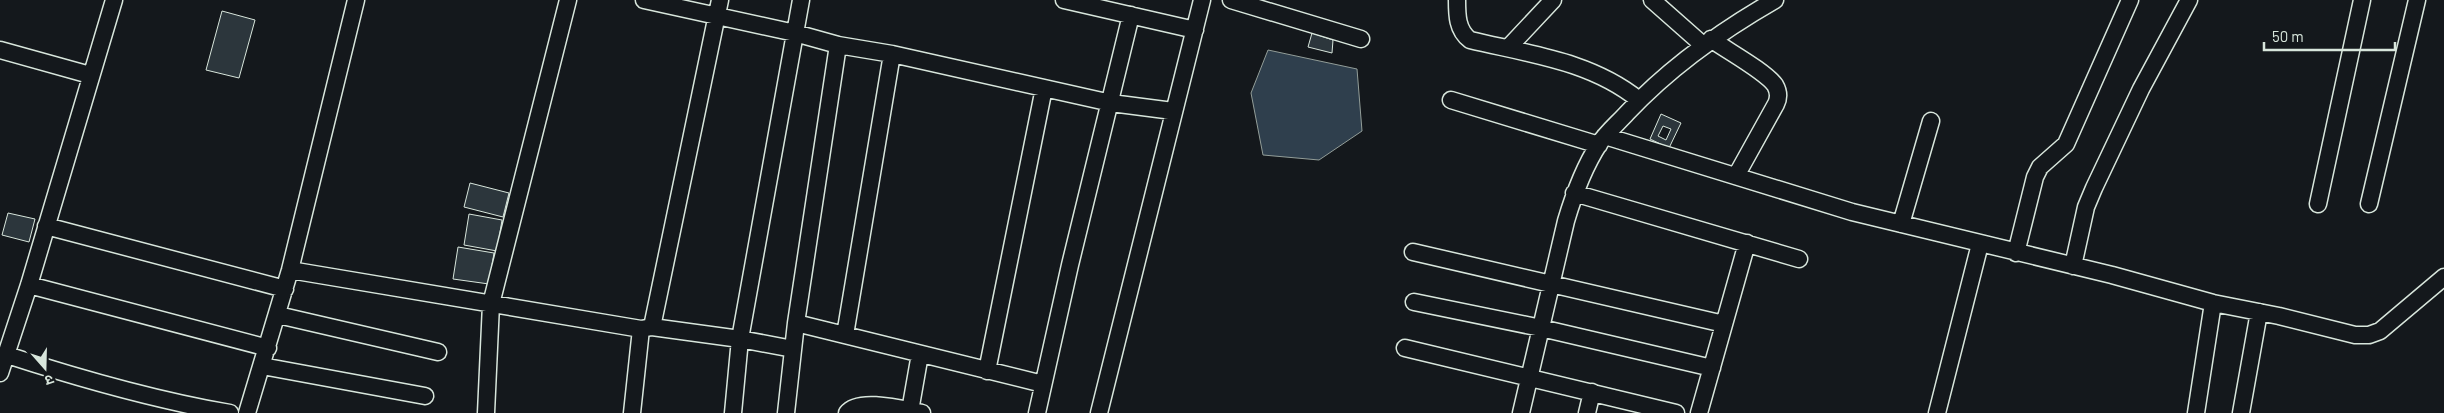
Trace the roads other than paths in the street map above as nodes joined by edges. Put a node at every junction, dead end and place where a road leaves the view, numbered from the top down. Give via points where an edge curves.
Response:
1 (114, 0) edge
2 (356, 0) edge
3 (568, 0) edge
4 (644, 0) edge
5 (801, 0) edge
6 (1064, 0) edge
7 (1202, 0) edge
8 (1231, 0) edge
9 (1470, 0) edge
10 (1553, 0) edge
11 (1652, 0) edge
12 (1775, 0) edge
13 (2130, 0) edge
14 (2189, 0) edge
15 (2362, 0) edge
16 (2417, 0) edge
17 (1457, 6) edge
18 (718, 8) edge
19 (1131, 15) junction
20 (1195, 30) junction
21 (795, 33) junction
22 (1360, 39) dead end
23 (1707, 42) junction
24 (838, 45) junction
25 (1508, 48) junction
26 (0, 50) edge
27 (892, 54) junction
28 (90, 75) junction
29 (1044, 88) junction
30 (1451, 100) dead end
31 (1639, 100) junction
32 (1111, 103) junction
33 (1173, 111) junction
34 (1931, 121) dead end
35 (1602, 140) junction
36 (1736, 176) junction
37 (1574, 193) junction
38 (2318, 204) dead end
39 (2369, 204) dead end
40 (1901, 224) junction
41 (46, 226) junction
42 (1747, 243) junction
43 (1980, 244) junction
44 (1413, 252) dead end
45 (2016, 252) junction
46 (1799, 259) dead end
47 (2073, 266) junction
48 (290, 270) junction
49 (2444, 277) edge
50 (1552, 283) junction
51 (29, 285) junction
52 (285, 289) junction
53 (1414, 302) dead end
54 (2213, 303) junction
55 (491, 304) junction
56 (2259, 312) junction
57 (278, 315) junction
58 (796, 323) junction
59 (1724, 324) junction
60 (647, 328) junction
61 (1541, 328) junction
62 (845, 335) junction
63 (740, 339) junction
64 (268, 348) junction
65 (1406, 348) dead end
66 (793, 349) junction
67 (438, 352) dead end
68 (920, 354) junction
69 (7, 355) junction
70 (262, 366) junction
71 (1712, 368) junction
72 (987, 371) junction
73 (0, 373) edge
74 (1530, 378) junction
75 (1043, 384) junction
76 (1592, 392) junction
77 (425, 396) dead end
78 (916, 412) edge
79 (230, 413) edge
80 (247, 413) edge
81 (486, 413) edge
82 (632, 413) edge
83 (733, 413) edge
84 (786, 413) edge
85 (847, 413) edge
86 (1037, 413) edge
87 (1099, 413) edge
88 (1521, 413) edge
89 (1587, 413) edge
90 (1676, 413) edge
91 (1699, 413) edge
92 (1937, 413) edge
93 (2196, 413) edge
94 (2241, 413) edge

1 - 28 street
2 - 48 street
3 - 55 street
4 - 18 street
5 - 21 street
6 - 19 street
7 - 20 street
8 - 22 street
9 - 17 street
10 - 25 street
11 - 23 street
12 - 23 street
13 - 45 street via 2066,144 2040,167 2035,177
14 - 47 street via 2141,89 2094,188 2086,207
15 - 38 street
16 - 39 street
17 - 25 street via 1460,27 1470,40
18 - 21 street
18 - 60 street
19 - 20 street
19 - 32 street
20 - 33 street
21 - 24 street
21 - 63 street
23 - 31 street
23 - 36 street via 1765,76 1778,92 1776,104
24 - 27 street
24 - 58 street
25 - 31 street via 1551,57 1591,71
26 - 28 street
27 - 29 street
27 - 62 street
28 - 41 street
29 - 32 street
29 - 72 street
30 - 35 street
31 - 35 street
32 - 33 street
32 - 75 street
33 - 87 street
34 - 40 street
35 - 36 street
35 - 37 street
36 - 40 street
37 - 42 street
37 - 50 street
40 - 43 street
41 - 51 street
41 - 52 street
42 - 46 street
42 - 59 street
43 - 45 street
43 - 92 street
44 - 50 street
45 - 47 street
47 - 54 street
48 - 52 street
48 - 55 street
49 - 56 street via 2390,324 2369,335 2355,335
50 - 59 street
50 - 61 street
51 - 64 street
51 - 69 street
52 - 57 street
53 - 61 street
54 - 56 street
54 - 93 street
55 - 60 street
55 - 81 street
56 - 94 street
57 - 64 street
57 - 67 street
58 - 62 street
58 - 66 street
59 - 71 street
60 - 63 street
60 - 82 street
61 - 71 street
61 - 74 street
62 - 68 street
63 - 66 street
63 - 83 street
64 - 70 street
65 - 74 street
66 - 84 street
68 - 72 street
68 - 78 street
69 - 73 street
69 - 79 street via 171,403
70 - 77 street
70 - 80 street
71 - 91 street
72 - 75 street
74 - 76 street
74 - 88 street
75 - 86 street
76 - 89 street
76 - 90 street
78 - 85 street via 862,404

